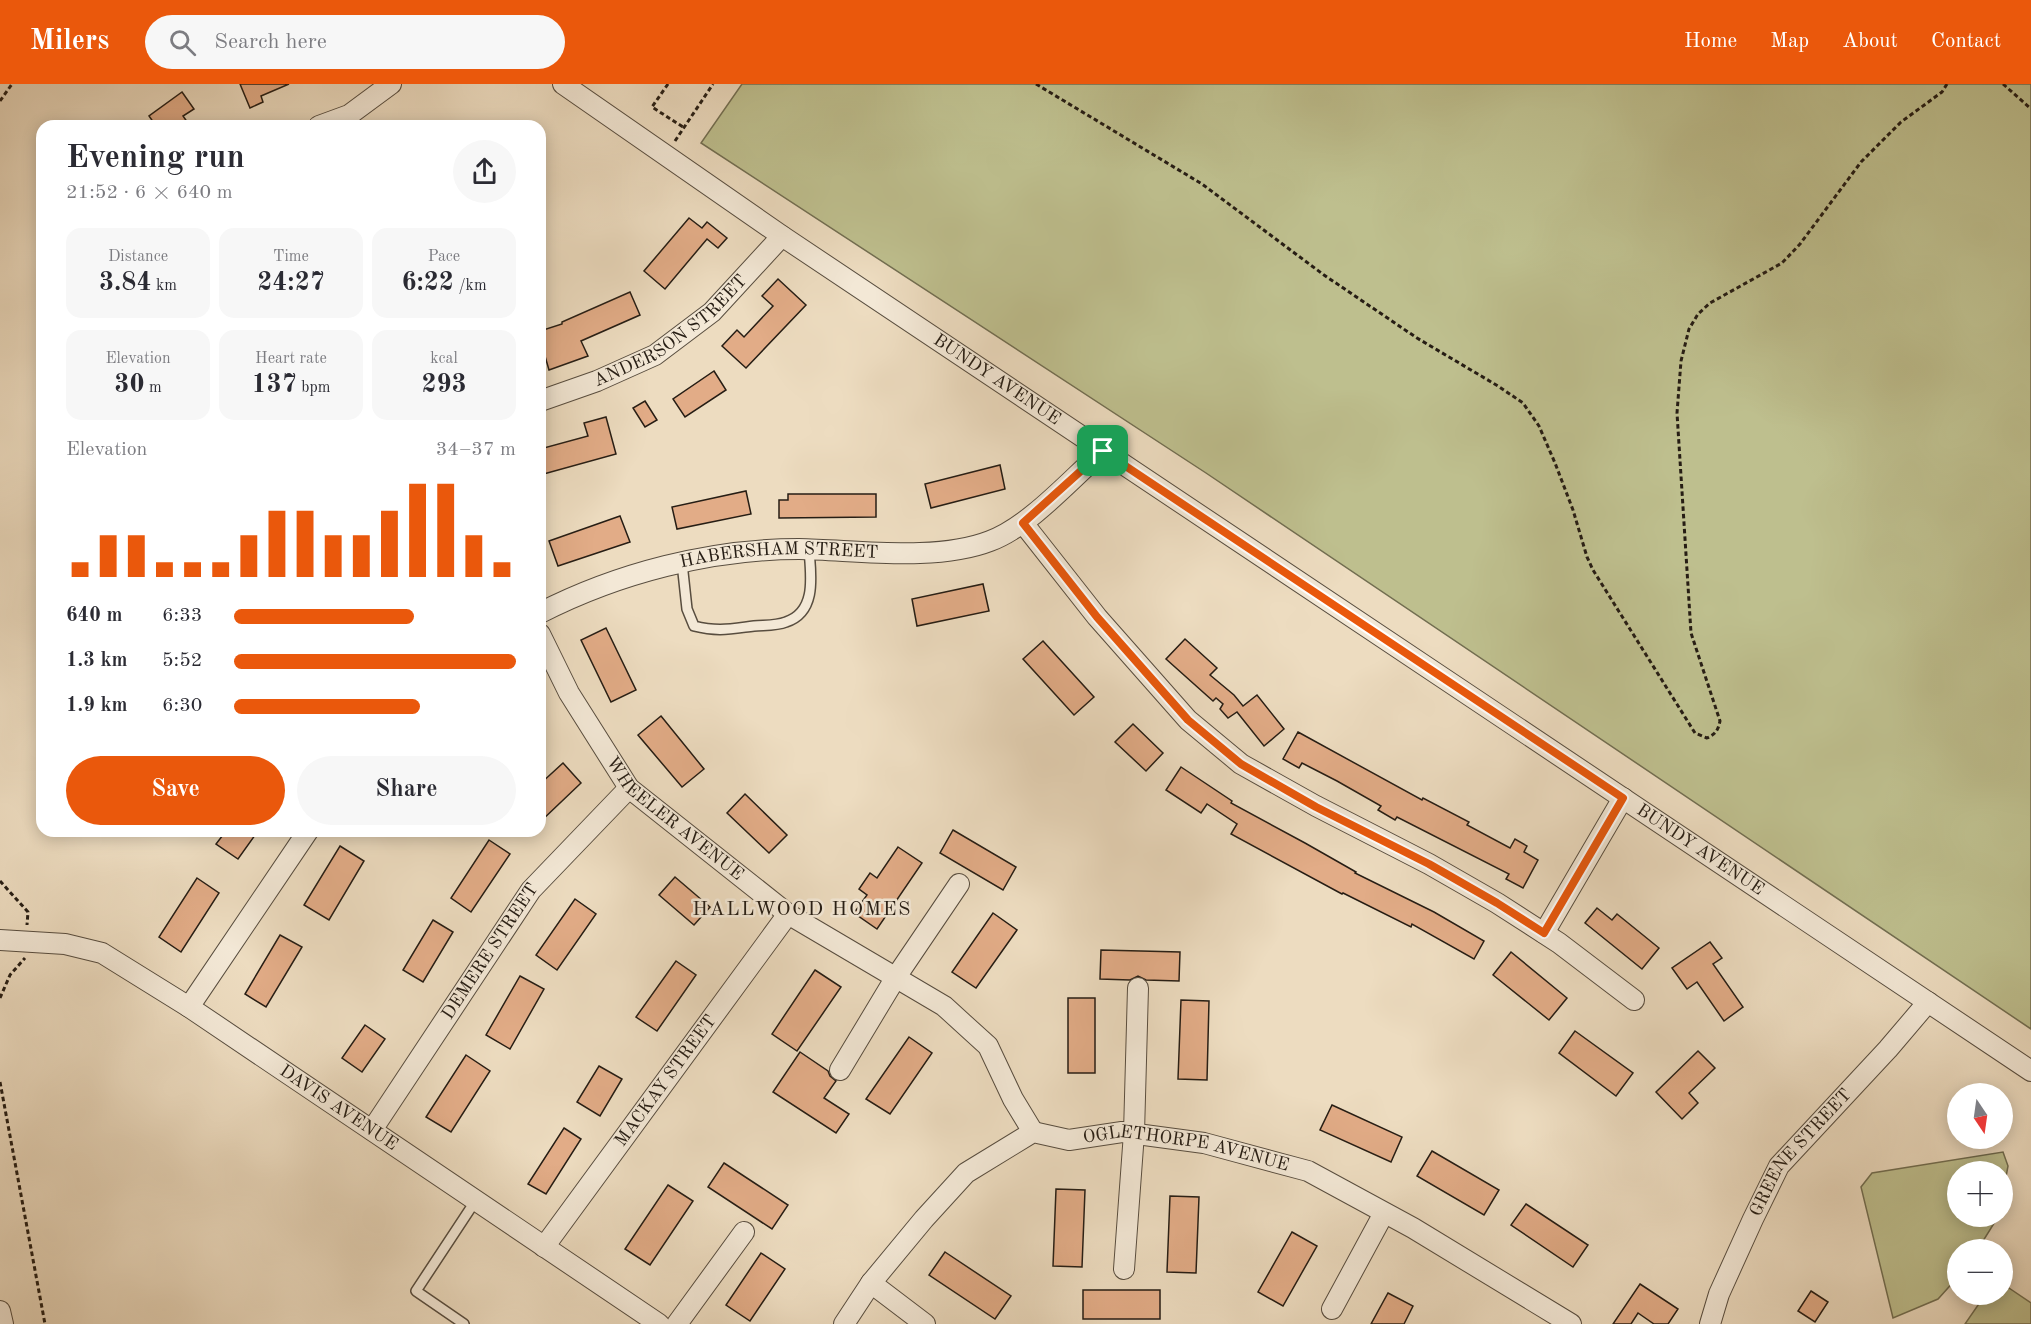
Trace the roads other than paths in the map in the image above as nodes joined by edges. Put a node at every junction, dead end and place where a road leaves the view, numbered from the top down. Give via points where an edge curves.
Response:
1 (391, 84) edge
2 (563, 84) edge
3 (335, 120) edge
4 (782, 236) junction
5 (546, 399) edge
6 (1103, 451) junction
7 (1023, 523) junction
8 (810, 550) junction
9 (682, 563) junction
10 (546, 610) edge
11 (546, 646) edge
12 (629, 788) junction
13 (1623, 798) junction
14 (304, 837) edge
15 (959, 884) dead end
16 (788, 914) junction
17 (1544, 933) junction
18 (0, 940) edge
19 (896, 977) junction
20 (1138, 988) dead end
21 (1634, 1000) dead end
22 (1928, 1002) junction
23 (189, 1007) junction
24 (840, 1070) dead end
25 (2031, 1071) edge
26 (372, 1130) junction
27 (1033, 1132) junction
28 (1134, 1133) junction
29 (476, 1200) junction
30 (1384, 1213) junction
31 (744, 1232) dead end
32 (544, 1247) junction
33 (1124, 1269) dead end
34 (871, 1283) junction
35 (1332, 1309) dead end
36 (0, 1311) edge
37 (3, 1324) edge
38 (464, 1324) edge
39 (659, 1324) edge
40 (677, 1324) edge
41 (844, 1324) edge
42 (925, 1324) edge
43 (1571, 1324) edge
44 (1710, 1324) edge

1 - 3 street via 349,115
2 - 4 street, BUNDY AVENUE
4 - 5 street, ANDERSON STREET via 712,312 655,355
4 - 6 street, BUNDY AVENUE
6 - 7 street, HABERSHAM STREET
6 - 13 street, BUNDY AVENUE
7 - 8 street, HABERSHAM STREET via 990,541 950,550
7 - 17 street via 1097,617 1188,720 1241,764 1438,870
8 - 9 street, HABERSHAM STREET via 742,553
8 - 9 lane via 811,588 800,614 786,622 713,631 694,626 687,609
9 - 10 street, HABERSHAM STREET via 578,595
11 - 12 street, WHEELER AVENUE via 569,693
12 - 16 street, WHEELER AVENUE
12 - 26 street, DEMERE STREET via 531,890
13 - 17 street
13 - 22 street, BUNDY AVENUE
14 - 23 street
15 - 19 street
16 - 19 street, WHEELER AVENUE
16 - 32 street, MACKAY STREET
17 - 21 street
18 - 23 street, DAVIS AVENUE via 65,944 102,952
19 - 24 street
19 - 27 street, WHEELER AVENUE via 944,1006 988,1046
20 - 28 street
22 - 25 street, BUNDY AVENUE
22 - 44 street, GREENE STREET via 1779,1166 1719,1294
23 - 26 street, DAVIS AVENUE
26 - 29 street, DAVIS AVENUE
27 - 28 street, OGLETHORPE AVENUE via 1070,1140
27 - 34 street via 966,1173
28 - 30 street, OGLETHORPE AVENUE via 1204,1143 1308,1171
28 - 33 street
29 - 32 street, DAVIS AVENUE
29 - 38 lane via 416,1291
30 - 35 street
30 - 43 street, OGLETHORPE AVENUE
31 - 40 street
32 - 39 street, DAVIS AVENUE
34 - 41 street
34 - 42 street
36 - 37 street

